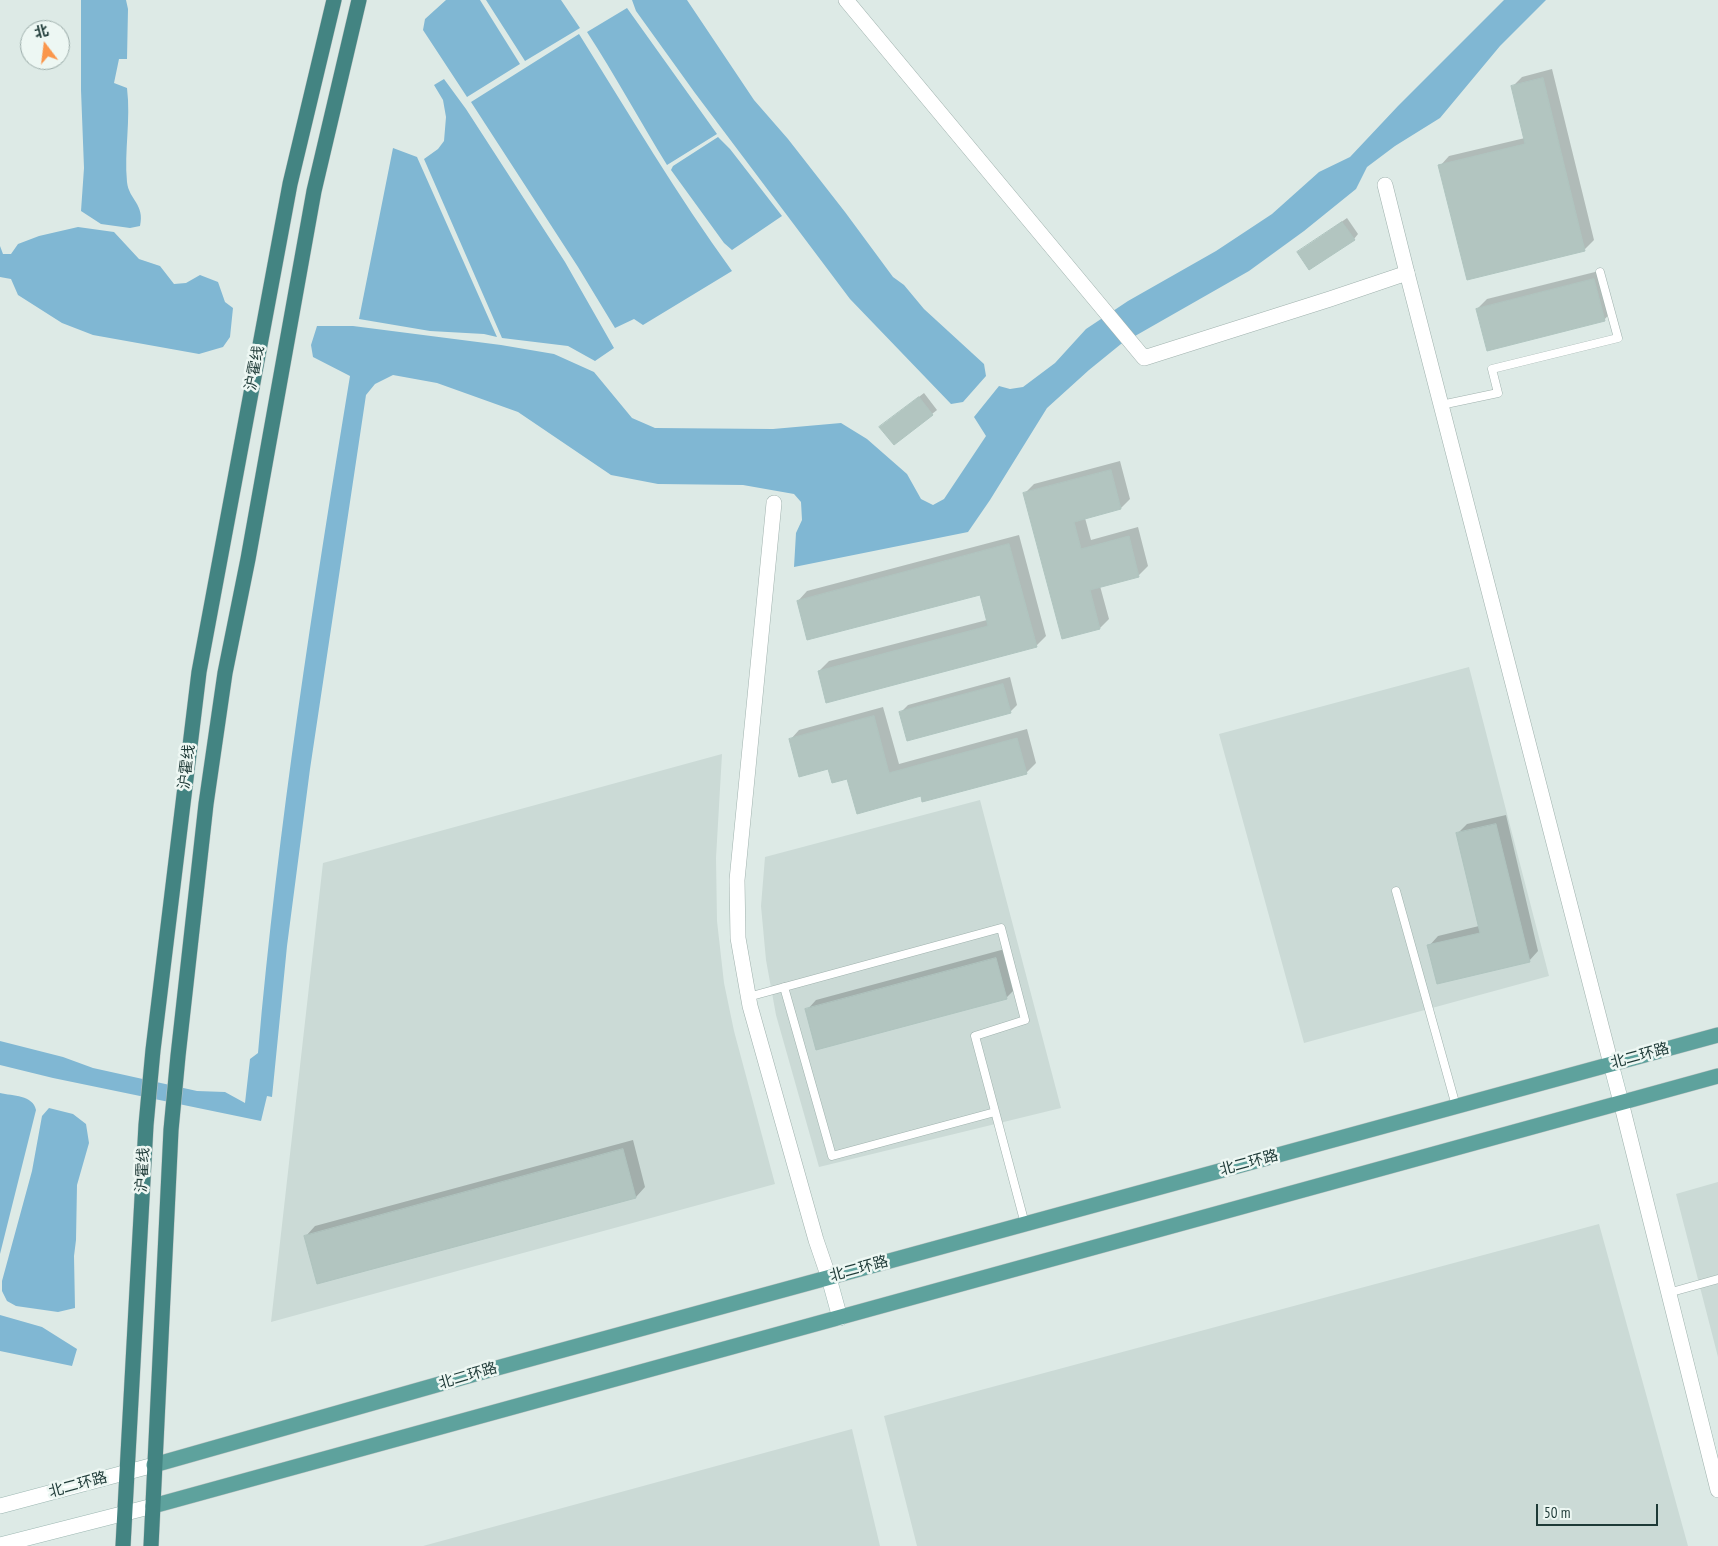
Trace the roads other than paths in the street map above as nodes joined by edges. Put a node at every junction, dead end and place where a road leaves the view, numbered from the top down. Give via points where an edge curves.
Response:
1 (334, 0) edge
2 (360, 0) edge
3 (846, 0) edge
4 (1385, 185) dead end
5 (1600, 272) dead end
6 (1407, 273) junction
7 (1441, 405) junction
8 (774, 503) dead end
9 (1396, 891) dead end
10 (784, 987) junction
11 (748, 997) junction
12 (1718, 1035) edge
13 (1611, 1064) junction
14 (1718, 1076) edge
15 (1621, 1102) junction
16 (1456, 1106) junction
17 (996, 1112) junction
18 (1025, 1224) junction
19 (829, 1278) junction
20 (1718, 1279) edge
21 (1668, 1293) junction
22 (840, 1318) junction
23 (1714, 1453) edge
24 (154, 1465) junction
25 (127, 1472) junction
26 (1718, 1490) edge
27 (0, 1506) edge
28 (153, 1506) junction
29 (124, 1514) junction
30 (0, 1545) edge
31 (123, 1546) edge
32 (151, 1546) edge

1 - 25 highway, 沪霍线 via 290,184 199,672 146,1125
2 - 24 highway, 沪霍线 via 314,191 225,673 207,795 172,1130
3 - 6 street via 1144,358
4 - 6 street
5 - 7 lane via 1618,338 1492,369 1498,393
6 - 7 street
7 - 13 street
8 - 11 street via 738,880 738,938
9 - 16 lane
10 - 11 lane
10 - 17 lane via 832,1156
10 - 17 lane via 1001,928 1025,1020 976,1036
11 - 19 street
12 - 13 main road, 北二环路
13 - 15 street
13 - 16 main road, 北二环路
14 - 15 main road
15 - 21 street
15 - 22 main road
16 - 18 main road, 北二环路
17 - 18 lane
18 - 19 main road, 北二环路
19 - 22 street
19 - 24 main road, 北二环路
20 - 21 lane
21 - 23 street
22 - 28 main road
23 - 26 street
24 - 25 street, 北二环路
24 - 28 highway, 沪霍线
25 - 27 street, 北二环路
25 - 29 highway, 沪霍线
28 - 29 street
28 - 32 highway, 沪霍线
29 - 30 street
29 - 31 highway, 沪霍线

